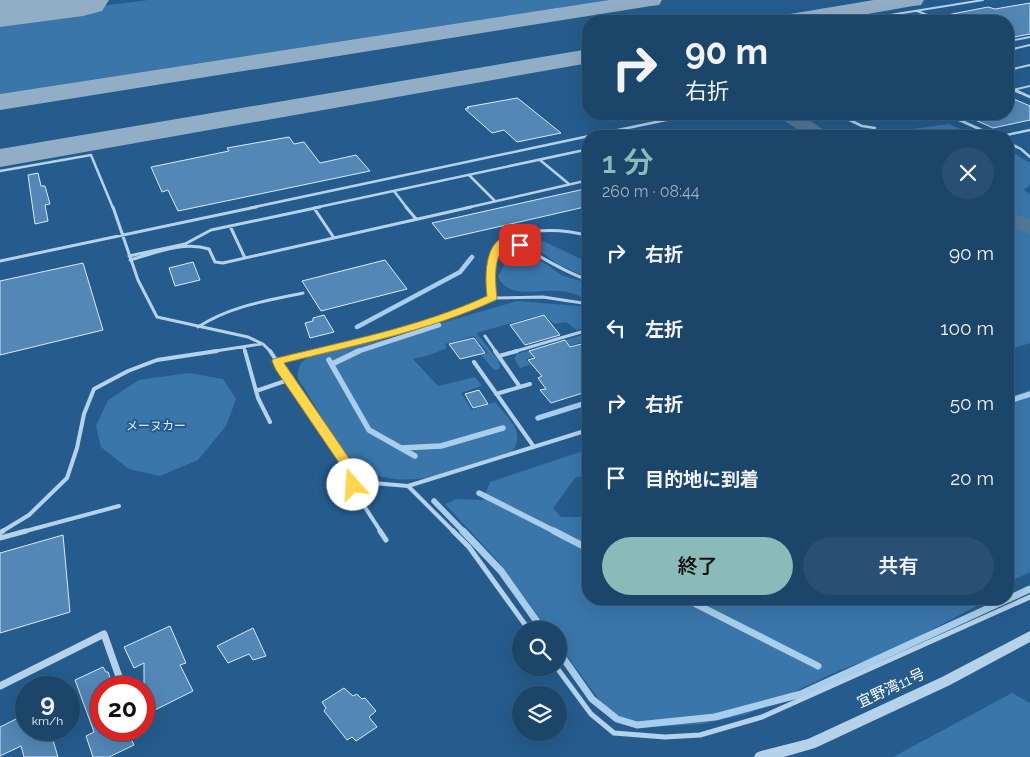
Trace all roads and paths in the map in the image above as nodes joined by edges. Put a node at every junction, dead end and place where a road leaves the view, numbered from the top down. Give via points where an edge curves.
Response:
1 (983, 0) edge
2 (913, 11) junction
3 (889, 15) edge
4 (925, 15) edge
5 (1030, 37) edge
6 (1014, 40) edge
7 (1030, 45) edge
8 (1014, 49) edge
9 (1030, 65) edge
10 (1014, 69) edge
11 (1030, 86) edge
12 (1014, 90) edge
13 (1014, 90) edge
14 (1030, 97) edge
15 (666, 120) edge
16 (850, 120) edge
17 (959, 120) edge
18 (875, 128) dead end
19 (618, 130) edge
20 (982, 130) edge
21 (1030, 130) edge
22 (1014, 133) edge
23 (582, 137) edge
24 (1014, 146) edge
25 (582, 151) edge
26 (1030, 157) edge
27 (540, 160) junction
28 (0, 171) edge
29 (469, 175) junction
30 (582, 182) edge
31 (569, 185) junction
32 (394, 191) junction
33 (495, 201) junction
34 (314, 208) junction
35 (416, 219) junction
36 (230, 226) junction
37 (122, 235) junction
38 (582, 235) edge
39 (334, 238) junction
40 (504, 240) junction
41 (130, 258) junction
42 (245, 258) junction
43 (0, 261) edge
44 (582, 278) edge
45 (303, 293) dead end
46 (492, 298) junction
47 (582, 303) edge
48 (198, 327) junction
49 (582, 332) edge
50 (485, 336) dead end
51 (263, 344) junction
52 (244, 347) junction
53 (499, 356) junction
54 (277, 361) junction
55 (474, 362) dead end
56 (288, 380) junction
57 (530, 384) dead end
58 (520, 387) junction
59 (256, 391) junction
60 (496, 394) junction
61 (270, 422) dead end
62 (582, 432) edge
63 (534, 447) junction
64 (350, 470) junction
65 (408, 486) junction
66 (119, 506) dead end
67 (0, 533) edge
68 (0, 538) edge
69 (386, 540) dead end
70 (1030, 597) edge
71 (1014, 604) edge
72 (1012, 605) edge
73 (522, 621) edge
74 (1030, 636) edge
75 (119, 676) edge
76 (563, 676) edge
77 (0, 686) edge
78 (761, 757) edge

1 - 2 lane
2 - 3 lane
2 - 4 lane
5 - 6 lane
7 - 8 lane
9 - 10 lane
11 - 12 lane
13 - 14 lane
15 - 19 lane
16 - 18 lane
17 - 20 lane
21 - 22 lane
23 - 37 lane
24 - 26 lane
25 - 27 lane
27 - 29 lane
27 - 31 lane
28 - 37 lane via 91,155
29 - 32 lane
29 - 33 lane
30 - 31 lane
31 - 33 lane
32 - 34 lane
32 - 35 lane
33 - 35 lane
34 - 36 lane
34 - 39 lane
35 - 39 lane
36 - 41 lane via 200,234 185,244
36 - 42 lane
37 - 41 lane
37 - 43 lane
38 - 40 lane via 556,230 533,231 508,236
39 - 42 lane
40 - 44 lane via 520,245
40 - 46 lane via 497,248 489,273
41 - 42 lane via 192,246 209,249 218,263
41 - 48 lane via 137,282 157,316
45 - 48 lane via 224,312
46 - 47 lane via 543,296
46 - 54 lane via 405,329
48 - 51 lane via 248,337
49 - 53 lane
50 - 53 lane
51 - 52 lane
51 - 54 lane
52 - 59 lane
52 - 67 lane via 157,360 94,389 67,478 29,516
53 - 58 lane
54 - 56 lane
55 - 60 lane
56 - 59 lane
56 - 64 lane
57 - 58 lane
58 - 60 lane
59 - 61 lane
60 - 63 lane
62 - 63 lane
63 - 65 lane
64 - 65 lane via 373,484
64 - 69 lane via 360,502
65 - 73 lane via 468,547
66 - 68 lane
70 - 71 lane
72 - 76 lane via 762,717 700,735 665,737 614,733 591,714
74 - 78 street, 宜野湾11号 via 946,681 810,744
75 - 77 street via 104,634

